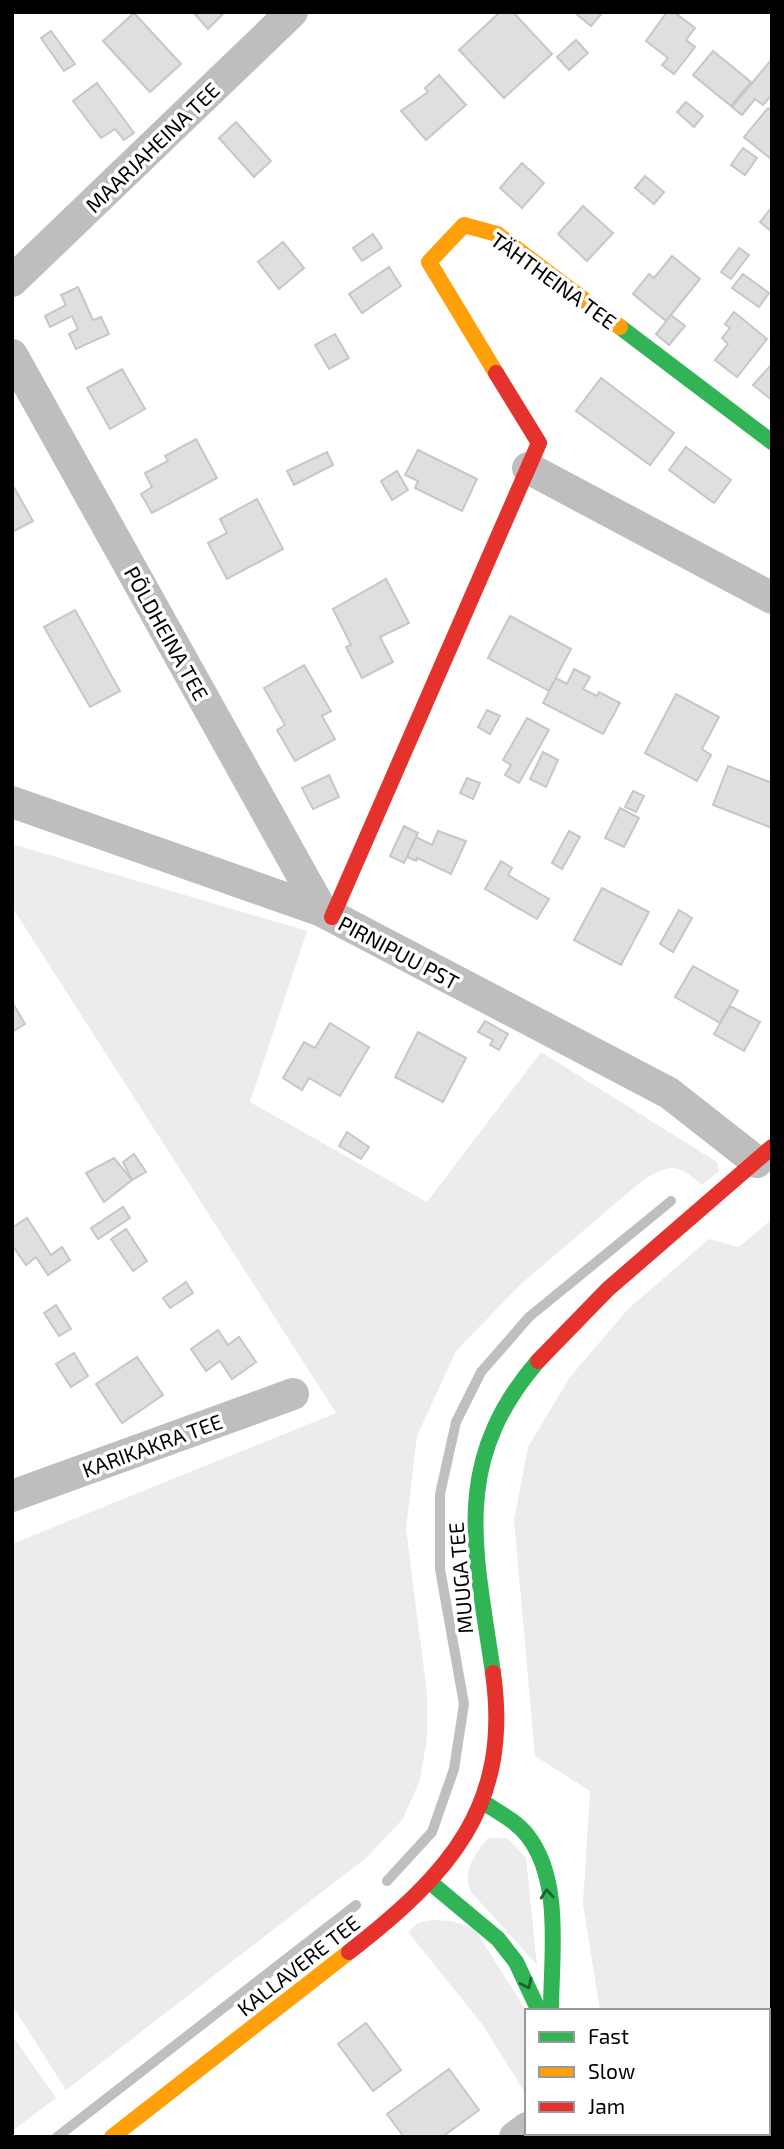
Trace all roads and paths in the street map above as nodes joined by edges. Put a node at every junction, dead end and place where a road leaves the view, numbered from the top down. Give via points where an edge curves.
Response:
1 (292, 12) edge
2 (12, 281) edge
3 (12, 355) edge
4 (772, 442) edge
5 (528, 468) junction
6 (772, 598) edge
7 (12, 802) edge
8 (327, 914) junction
9 (764, 1154) edge
10 (293, 1394) dead end
11 (12, 1496) edge
12 (483, 1802) junction
13 (431, 1882) junction
14 (539, 2009) edge
15 (551, 2009) edge
16 (112, 2137) edge

1 - 2 street, MAARJAHEINA TEE
3 - 8 street, PÕLDHEINA TEE
4 - 5 street, TÄHTHEINA TEE via 497,234 464,225 429,262 539,443
5 - 6 street
5 - 8 street, TÄHTHEINA TEE
7 - 8 street, PIRNIPUU PST
8 - 9 street, PIRNIPUU PST via 668,1093
9 - 12 street, MUUGA TEE via 578,1315 533,1364 497,1426 481,1464 474,1516 497,1713 494,1758
10 - 11 street, KARIKAKRA TEE
12 - 13 street, KALLAVERE TEE via 469,1833
15 -> 12 street via 548,1888 541,1859 528,1836
13 -> 14 street via 498,1939 516,1962
13 - 16 street, KALLAVERE TEE via 390,1920

